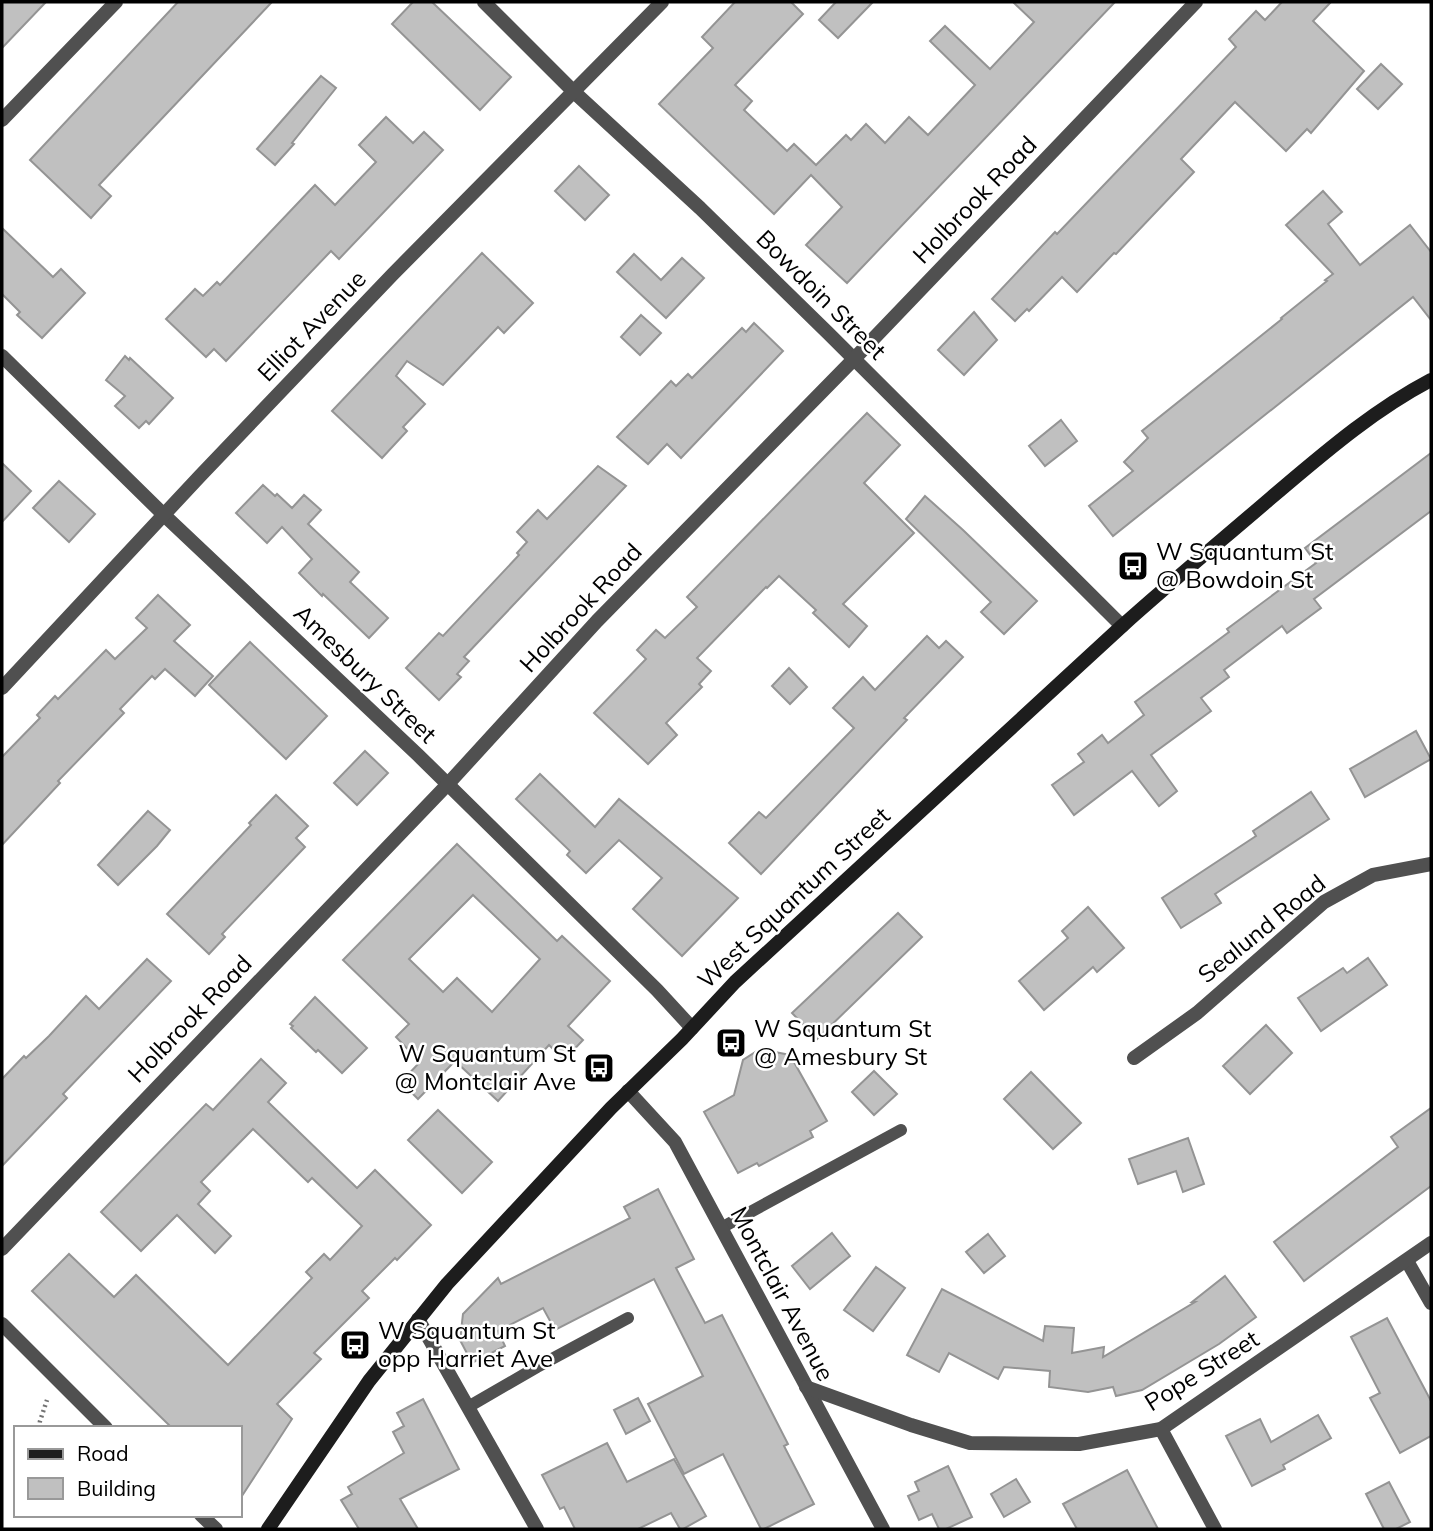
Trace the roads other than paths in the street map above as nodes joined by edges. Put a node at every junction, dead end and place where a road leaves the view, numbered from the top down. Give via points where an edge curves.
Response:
1 (116, 2) edge
2 (484, 2) edge
3 (662, 2) edge
4 (1196, 2) edge
5 (574, 92) junction
6 (2, 120) edge
7 (2, 356) edge
8 (854, 359) junction
9 (1431, 380) edge
10 (164, 515) junction
11 (1122, 626) junction
12 (2, 688) edge
13 (447, 785) junction
14 (1431, 864) edge
15 (692, 1028) junction
16 (1134, 1058) dead end
17 (628, 1091) junction
18 (901, 1130) dead end
19 (721, 1228) junction
20 (1431, 1243) edge
21 (2, 1248) edge
22 (1407, 1261) junction
23 (1431, 1303) edge
24 (628, 1318) dead end
25 (418, 1319) junction
26 (2, 1324) edge
27 (806, 1387) junction
28 (468, 1407) junction
29 (104, 1426) edge
30 (1161, 1429) junction
31 (203, 1517) edge
32 (216, 1529) edge
33 (268, 1529) edge
34 (537, 1529) edge
35 (883, 1529) edge
36 (1215, 1529) edge

1 - 6 street
2 - 5 street, Bowdoin Street
3 - 5 street, Elliot Avenue
4 - 8 street, Holbrook Road
5 - 8 street, Bowdoin Street
5 - 10 street, Elliot Avenue
7 - 10 street, Amesbury Street
8 - 11 street, Bowdoin Street
8 - 13 street, Holbrook Road via 597,621
9 - 11 main road, West Squantum Street via 1336,443
10 - 12 street, Elliot Avenue
10 - 13 street, Amesbury Street
11 - 15 main road, West Squantum Street via 735,982
13 - 15 street, Amesbury Street
13 - 21 street, Holbrook Road
14 - 16 street, Sealund Road via 1373,875 1324,902 1197,1013
15 - 17 main road, West Squantum Street
17 - 19 street, Montclair Avenue via 675,1142
17 - 25 main road, West Squantum Street
18 - 19 lane
19 - 27 street, Montclair Avenue
20 - 22 street, Pope Street
22 - 23 street
22 - 30 street, Pope Street
24 - 28 lane
25 - 28 street
25 - 33 main road, West Squantum Street via 369,1381
26 - 29 street
27 - 30 street, Pope Street via 970,1443 1079,1444
27 - 35 street, Montclair Avenue
28 - 34 street
30 - 36 street
31 - 32 street

